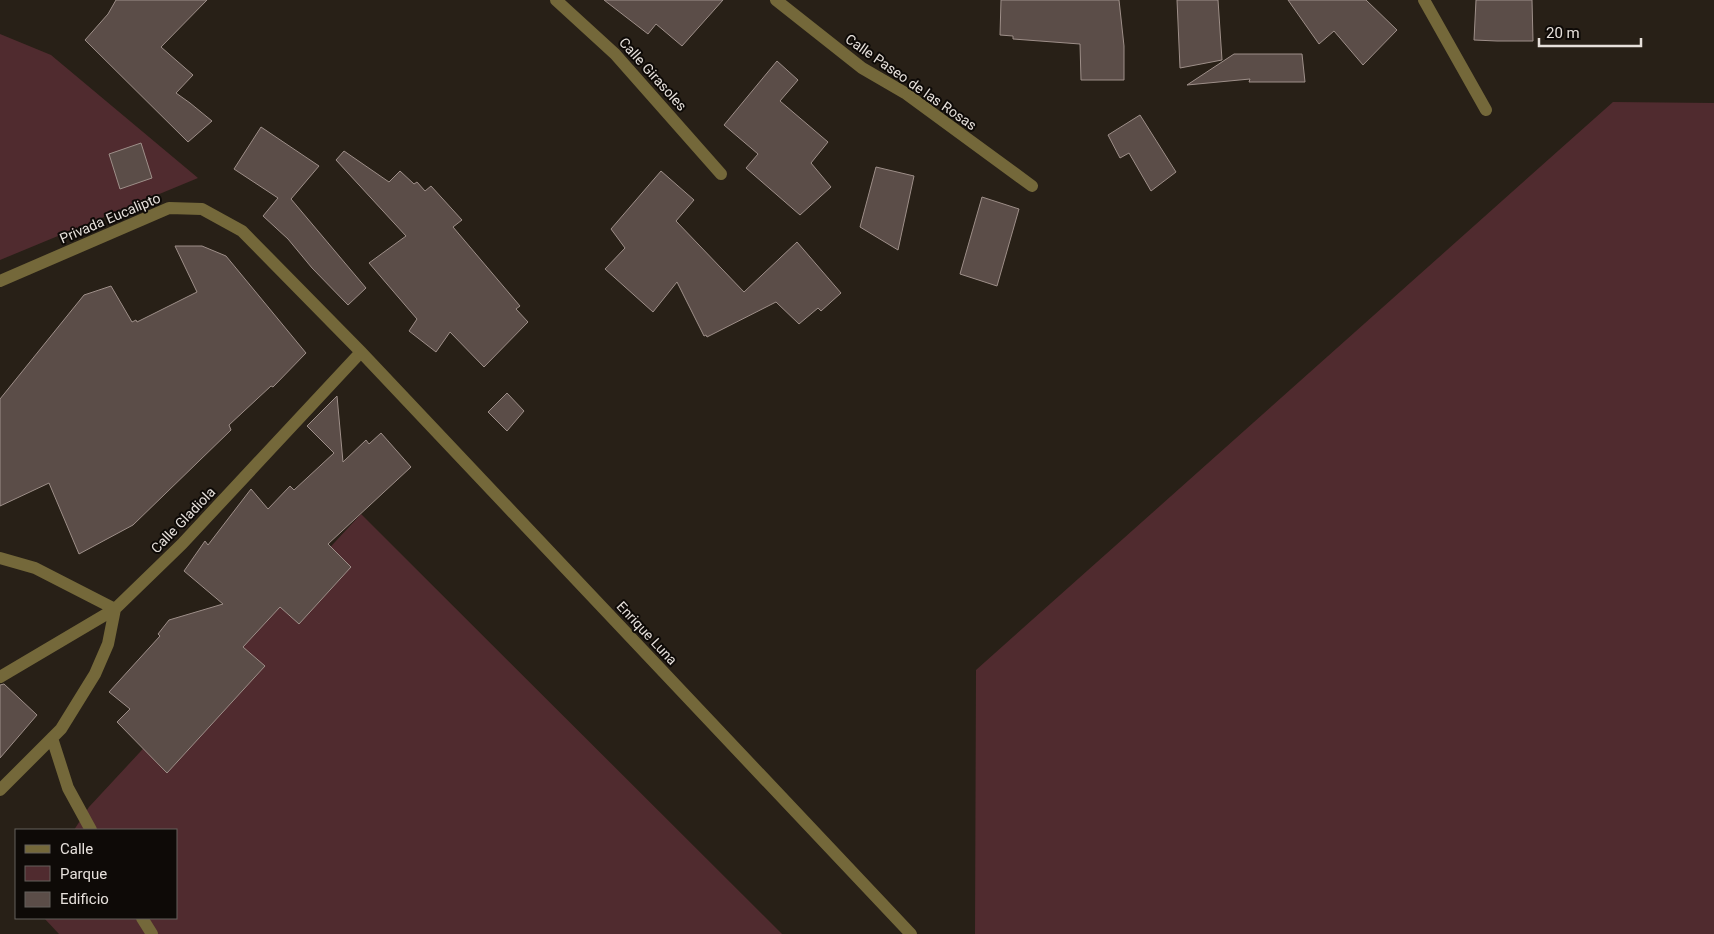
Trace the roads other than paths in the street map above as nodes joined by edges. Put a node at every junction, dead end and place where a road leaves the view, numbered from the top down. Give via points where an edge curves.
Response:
1 (556, 0) edge
2 (776, 0) edge
3 (1424, 0) edge
4 (1486, 110) dead end
5 (722, 174) dead end
6 (1032, 186) dead end
7 (0, 281) edge
8 (361, 352) junction
9 (0, 558) edge
10 (115, 609) junction
11 (0, 677) edge
12 (52, 738) junction
13 (0, 790) edge
14 (90, 829) edge
15 (143, 919) edge
16 (152, 934) edge
17 (911, 934) edge

1 - 5 street, Calle Girasoles via 616,54
2 - 6 street, Calle Paseo de las Rosas via 862,68 905,93
3 - 4 street
7 - 8 street, Privada Eucalipto via 168,208 202,209 242,231
8 - 10 street, Calle Gladiola via 182,544
8 - 17 street, Enrique Luna
9 - 10 street via 35,568
10 - 11 street, Calle Gladiola
10 - 12 street via 108,644 95,674
12 - 13 street
12 - 14 street via 68,788
15 - 16 street

